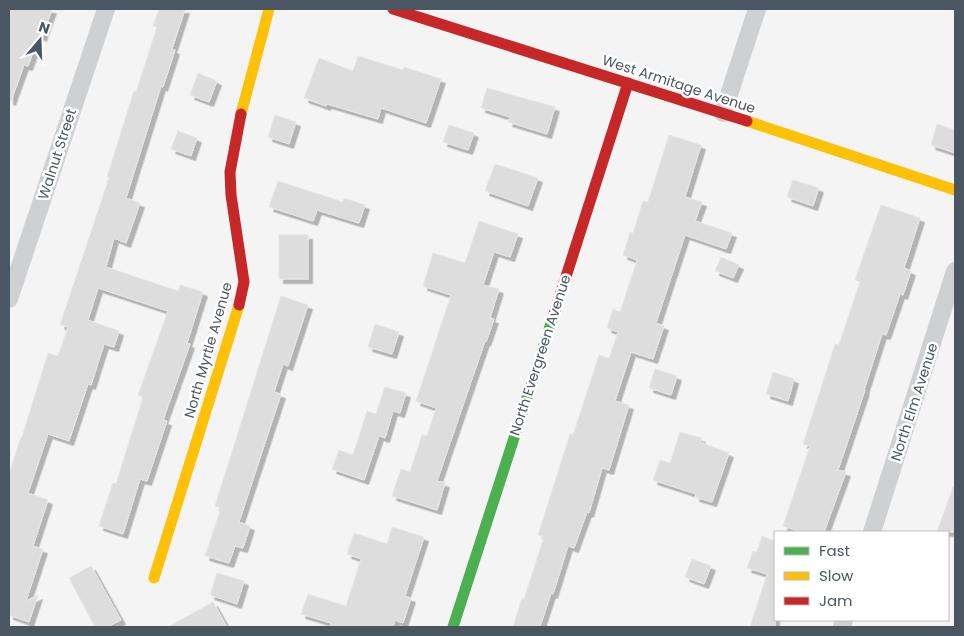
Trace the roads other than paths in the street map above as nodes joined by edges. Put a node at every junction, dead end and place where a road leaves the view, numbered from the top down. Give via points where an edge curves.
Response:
1 (106, 9) edge
2 (269, 9) edge
3 (393, 9) edge
4 (757, 9) edge
5 (431, 14) edge
6 (628, 83) junction
7 (724, 113) junction
8 (955, 190) edge
9 (955, 271) edge
10 (9, 299) edge
11 (872, 531) edge
12 (154, 578) dead end
13 (453, 627) edge

1 - 10 street, Walnut Street
2 - 12 street, North Myrtle Avenue via 239,120 230,172 230,195 244,282
3 - 5 street, West Armitage Avenue
4 - 7 street
5 - 6 street, West Armitage Avenue
6 - 7 street, West Armitage Avenue
6 - 13 street, North Evergreen Avenue
7 - 8 street, West Armitage Avenue
9 - 11 street, North Elm Avenue

